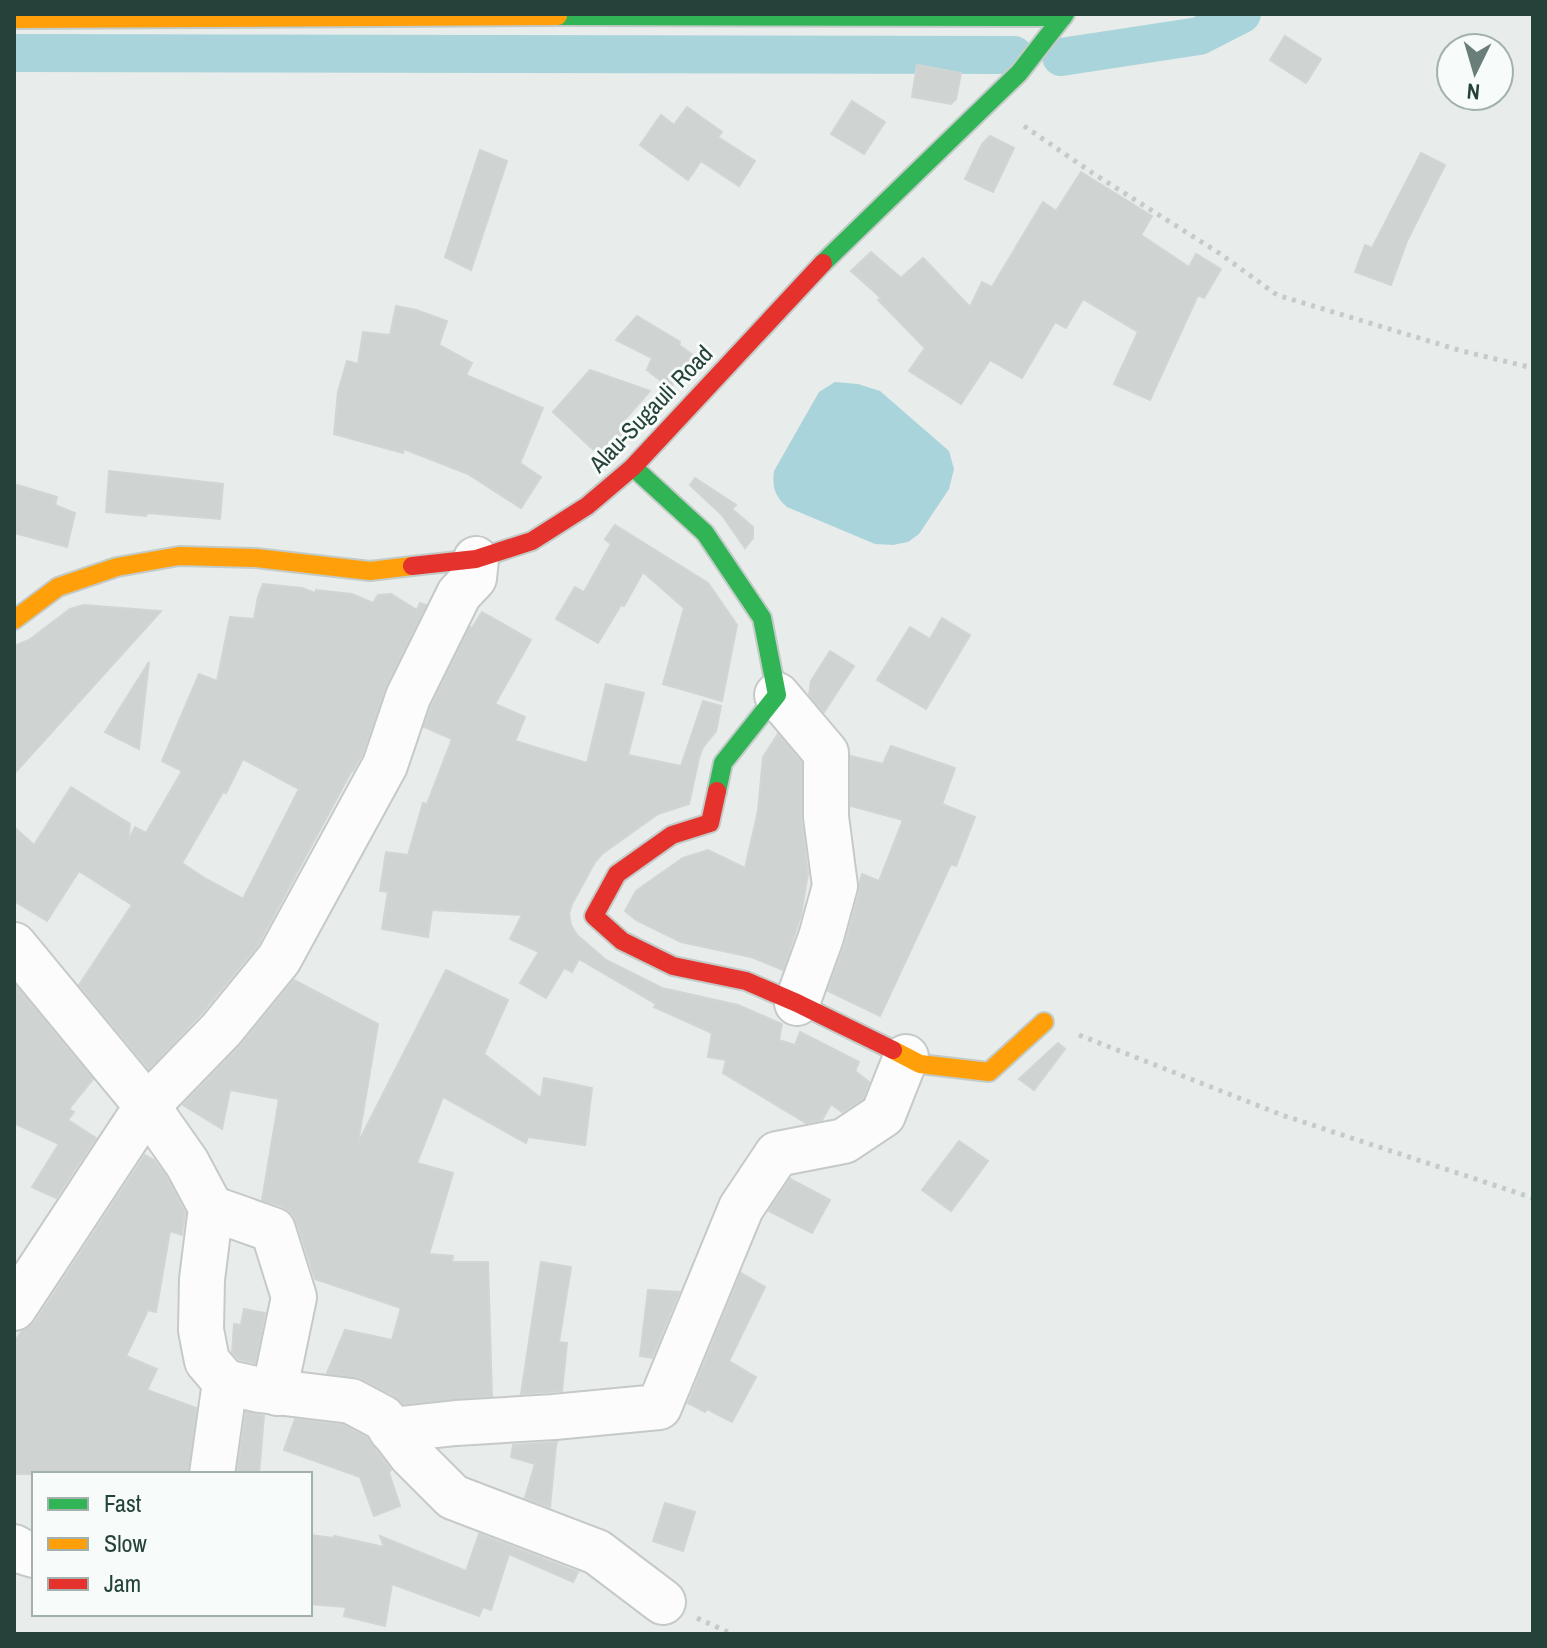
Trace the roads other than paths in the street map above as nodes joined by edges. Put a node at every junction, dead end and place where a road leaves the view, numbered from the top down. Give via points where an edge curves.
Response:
1 (1064, 15) edge
2 (14, 19) edge
3 (633, 467) junction
4 (476, 559) junction
5 (14, 620) edge
6 (777, 695) junction
7 (14, 945) edge
8 (797, 1003) junction
9 (1044, 1022) road end
10 (906, 1057) junction
11 (147, 1106) junction
12 (211, 1208) junction
13 (14, 1308) edge
14 (225, 1382) junction
15 (277, 1393) junction
16 (391, 1430) junction
17 (212, 1472) edge
18 (663, 1602) dead end

1 - 2 street
1 - 3 street, Alau-Sugauli Road via 1019,73 810,276
3 - 4 street, Alau-Sugauli Road via 587,506 532,541
3 - 6 street via 705,533 762,618
4 - 5 street, Alau-Sugauli Road via 370,571 256,558 179,556 117,567 58,587
4 - 11 street via 474,578 459,594 408,697 385,765 279,959 221,1030
6 - 8 street via 826,753 826,817 835,886
6 - 8 street via 723,763 710,823 672,835 617,874 594,916 622,941 673,966 746,981
7 - 11 street
8 - 10 street
9 - 10 street via 989,1072 920,1064
10 - 16 street via 883,1115 844,1141 777,1154 741,1208 659,1407
11 - 12 street
11 - 13 street
12 - 14 street via 201,1330 207,1361
12 - 15 street via 273,1230 294,1297
14 - 15 street
14 - 17 street
15 - 16 street via 351,1401 383,1418
16 - 18 street via 453,1497 597,1552

